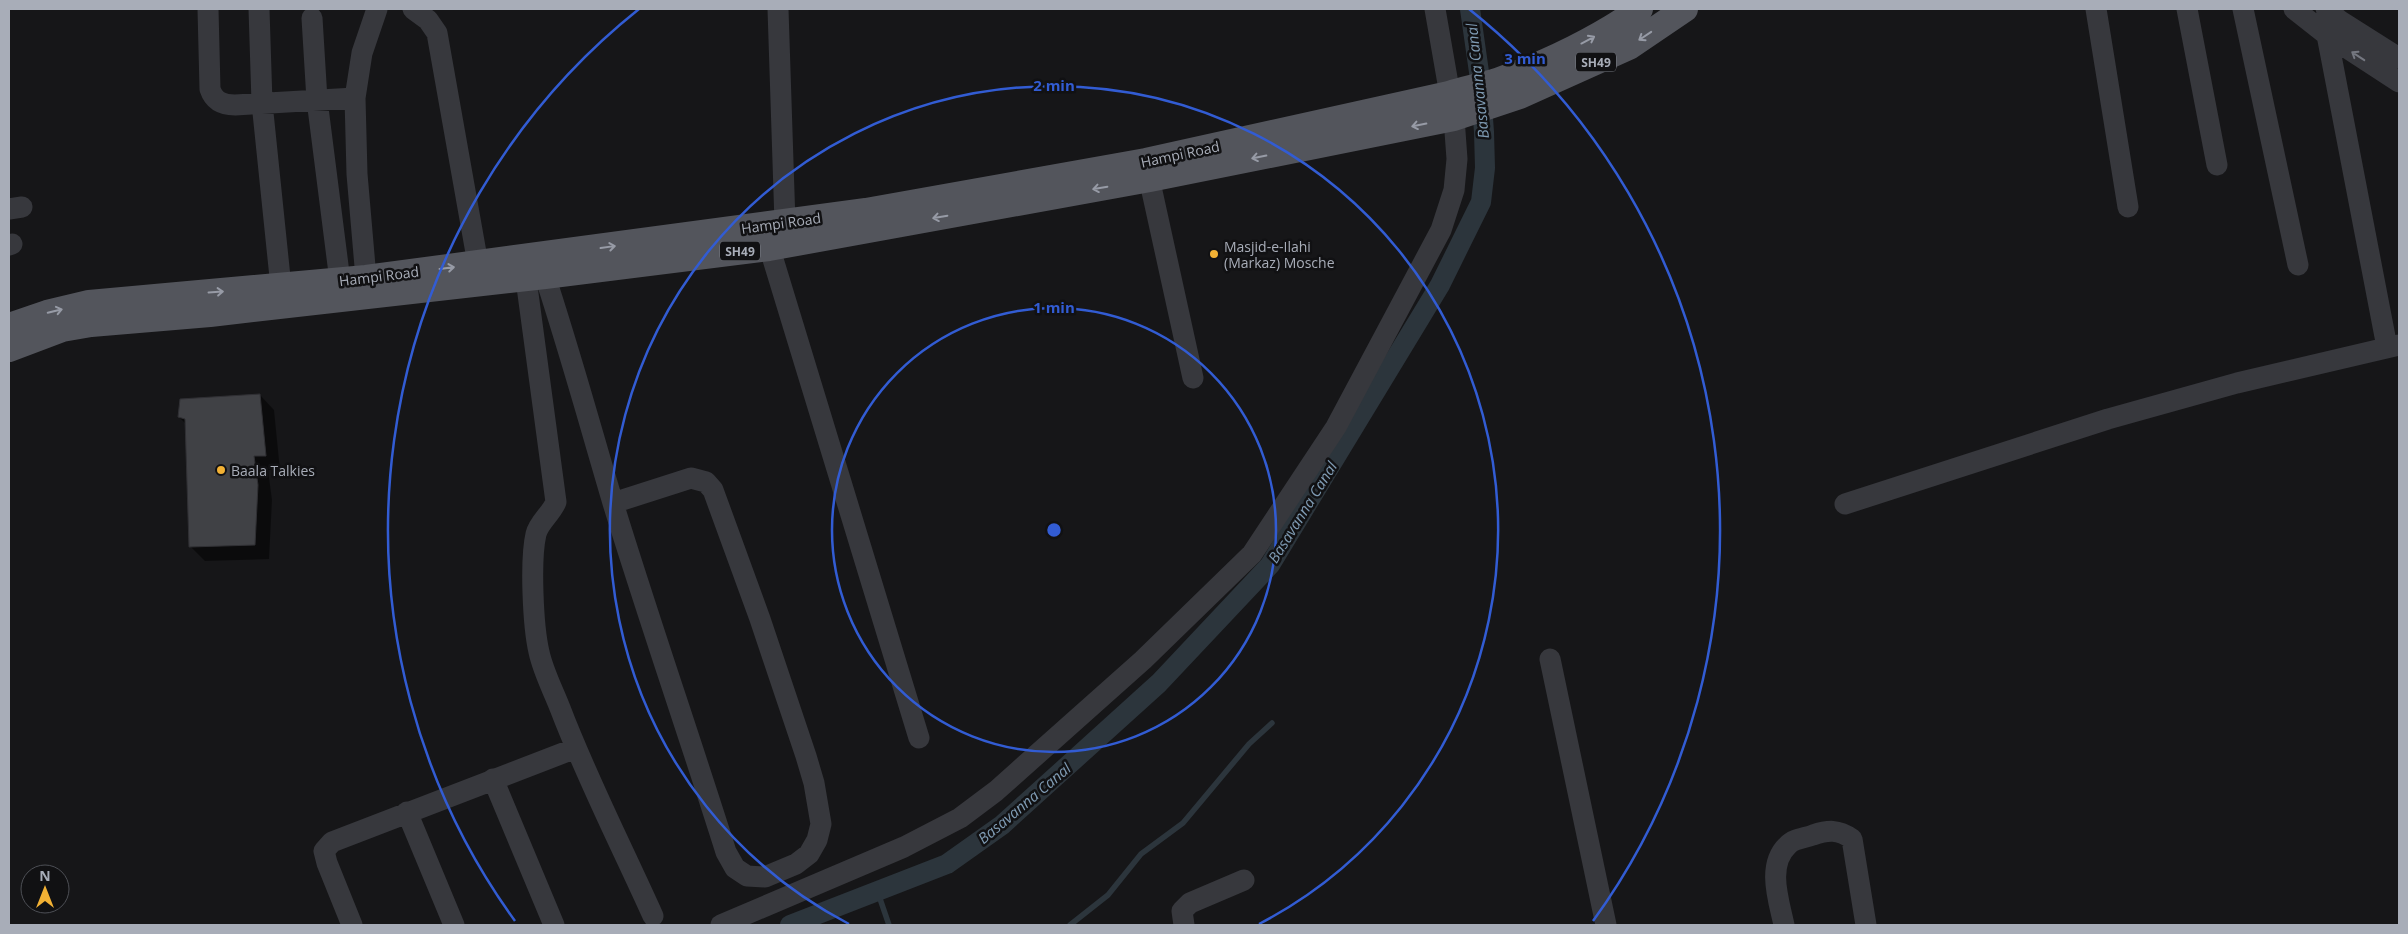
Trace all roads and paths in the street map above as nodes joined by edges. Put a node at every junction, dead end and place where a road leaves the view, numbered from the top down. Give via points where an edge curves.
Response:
1 (208, 9) edge
2 (259, 9) edge
3 (377, 9) edge
4 (413, 9) edge
5 (778, 9) edge
6 (1435, 9) edge
7 (1640, 9) edge
8 (1685, 9) edge
9 (2096, 9) edge
10 (2188, 9) edge
11 (2243, 9) edge
12 (2294, 9) edge
13 (2326, 9) edge
14 (312, 18) dead end
15 (2327, 36) junction
16 (2399, 58) edge
17 (2399, 82) edge
18 (1498, 92) junction
19 (355, 98) junction
20 (317, 100) junction
21 (262, 103) junction
22 (1457, 104) junction
23 (2216, 165) dead end
24 (1148, 170) junction
25 (2128, 207) dead end
26 (773, 232) junction
27 (478, 264) junction
28 (2298, 265) dead end
29 (537, 270) junction
30 (366, 278) junction
31 (340, 281) junction
32 (281, 286) junction
33 (9, 326) edge
34 (2393, 346) edge
35 (9, 350) edge
36 (1193, 378) dead end
37 (613, 503) junction
38 (1845, 504) dead end
39 (1550, 658) dead end
40 (919, 738) dead end
41 (576, 748) junction
42 (493, 780) junction
43 (407, 812) junction
44 (1244, 880) dead end
45 (653, 916) dead end
46 (352, 925) edge
47 (454, 925) edge
48 (554, 925) edge
49 (722, 925) edge
50 (1184, 925) edge
51 (1606, 925) edge
52 (1784, 925) edge
53 (1866, 925) edge

1 - 21 street via 212,94 226,104
2 - 21 street
3 - 19 street via 362,53
4 - 27 street via 428,20 437,33
5 - 26 street
6 - 22 street
18 -> 7 main road, SH49
8 -> 18 main road, SH49 via 1629,46 1577,71
9 - 25 street
10 - 23 street
11 - 28 street
12 - 15 street
13 - 16 street
14 - 20 street
17 -> 15 street
15 - 34 street
18 - 22 main road, SH49
19 - 20 street
19 - 30 street via 357,174
20 - 21 street
20 - 31 street
21 - 32 street
22 - 24 main road, Hampi Road / SH49
22 - 49 street via 1458,159 1454,190 1441,230 1336,427 1252,554 1143,660 996,791 960,818 904,847
24 - 26 main road, Hampi Road / SH49 via 876,209
24 - 36 street
26 - 29 main road, Hampi Road / SH49
26 - 40 street
27 - 29 main road, Hampi Road / SH49
30 -> 27 main road, Hampi Road / SH49
29 - 35 main road, SH49 via 210,314 90,324 62,329
29 - 37 street
29 - 41 street via 556,502 536,533 536,637
30 - 31 main road, Hampi Road / SH49
31 - 32 main road, Hampi Road / SH49
33 -> 32 main road, Hampi Road / SH49 via 89,302
34 - 38 street via 2237,383 2117,417
37 - 37 street via 691,478 706,482 713,490 814,783 821,824 817,840 796,864 765,877 748,876 735,868 726,852
39 - 51 street
41 - 42 street
41 - 45 street
42 - 43 street
42 - 48 street
43 - 46 street via 343,836 324,851
43 - 47 street
44 - 50 street via 1190,903 1182,911
52 - 53 street via 1776,879 1778,858 1788,843 1827,831 1842,831 1852,839

